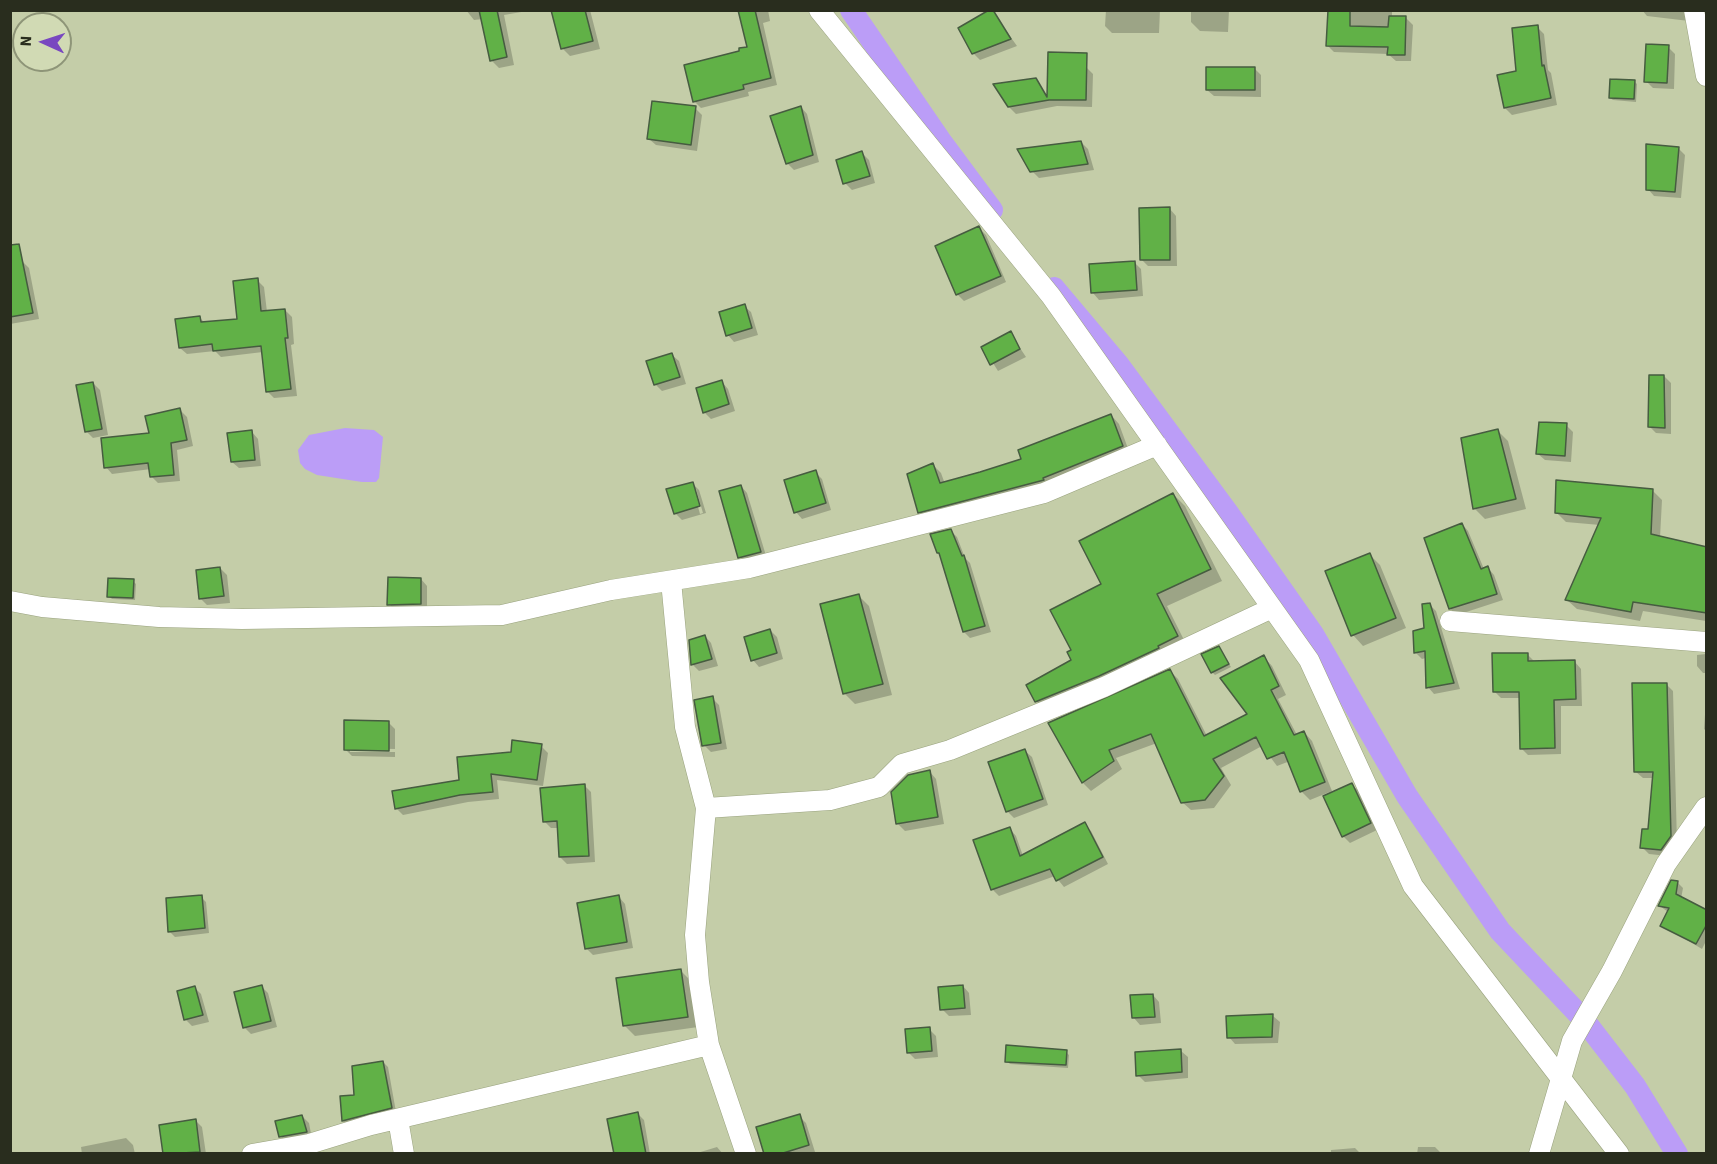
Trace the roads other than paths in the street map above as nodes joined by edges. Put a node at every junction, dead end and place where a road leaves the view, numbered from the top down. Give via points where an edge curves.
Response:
1 (819, 10) edge
2 (1694, 10) edge
3 (1707, 75) edge
4 (1157, 445) junction
5 (671, 581) junction
6 (10, 601) edge
7 (1272, 608) junction
8 (1450, 621) dead end
9 (1707, 642) edge
10 (1707, 807) edge
11 (705, 808) junction
12 (709, 1044) junction
13 (1561, 1080) junction
14 (398, 1119) junction
15 (252, 1154) edge
16 (404, 1154) edge
17 (746, 1154) edge
18 (1539, 1154) edge
19 (1619, 1154) edge

1 - 4 street via 1051,296
2 - 3 street
4 - 5 street via 1044,493 749,568
4 - 7 street
5 - 6 street via 601,592 502,615 466,618 159,617 42,608
5 - 11 street via 685,727
7 - 11 street via 1104,687 961,745 902,764 879,787 830,800
7 - 13 street via 1309,660 1413,886
8 - 9 street
10 - 13 street via 1666,864 1572,1041
11 - 12 street via 695,935
12 - 14 street
12 - 17 street
13 - 18 street
13 - 19 street
14 - 15 street via 309,1144
14 - 16 street

